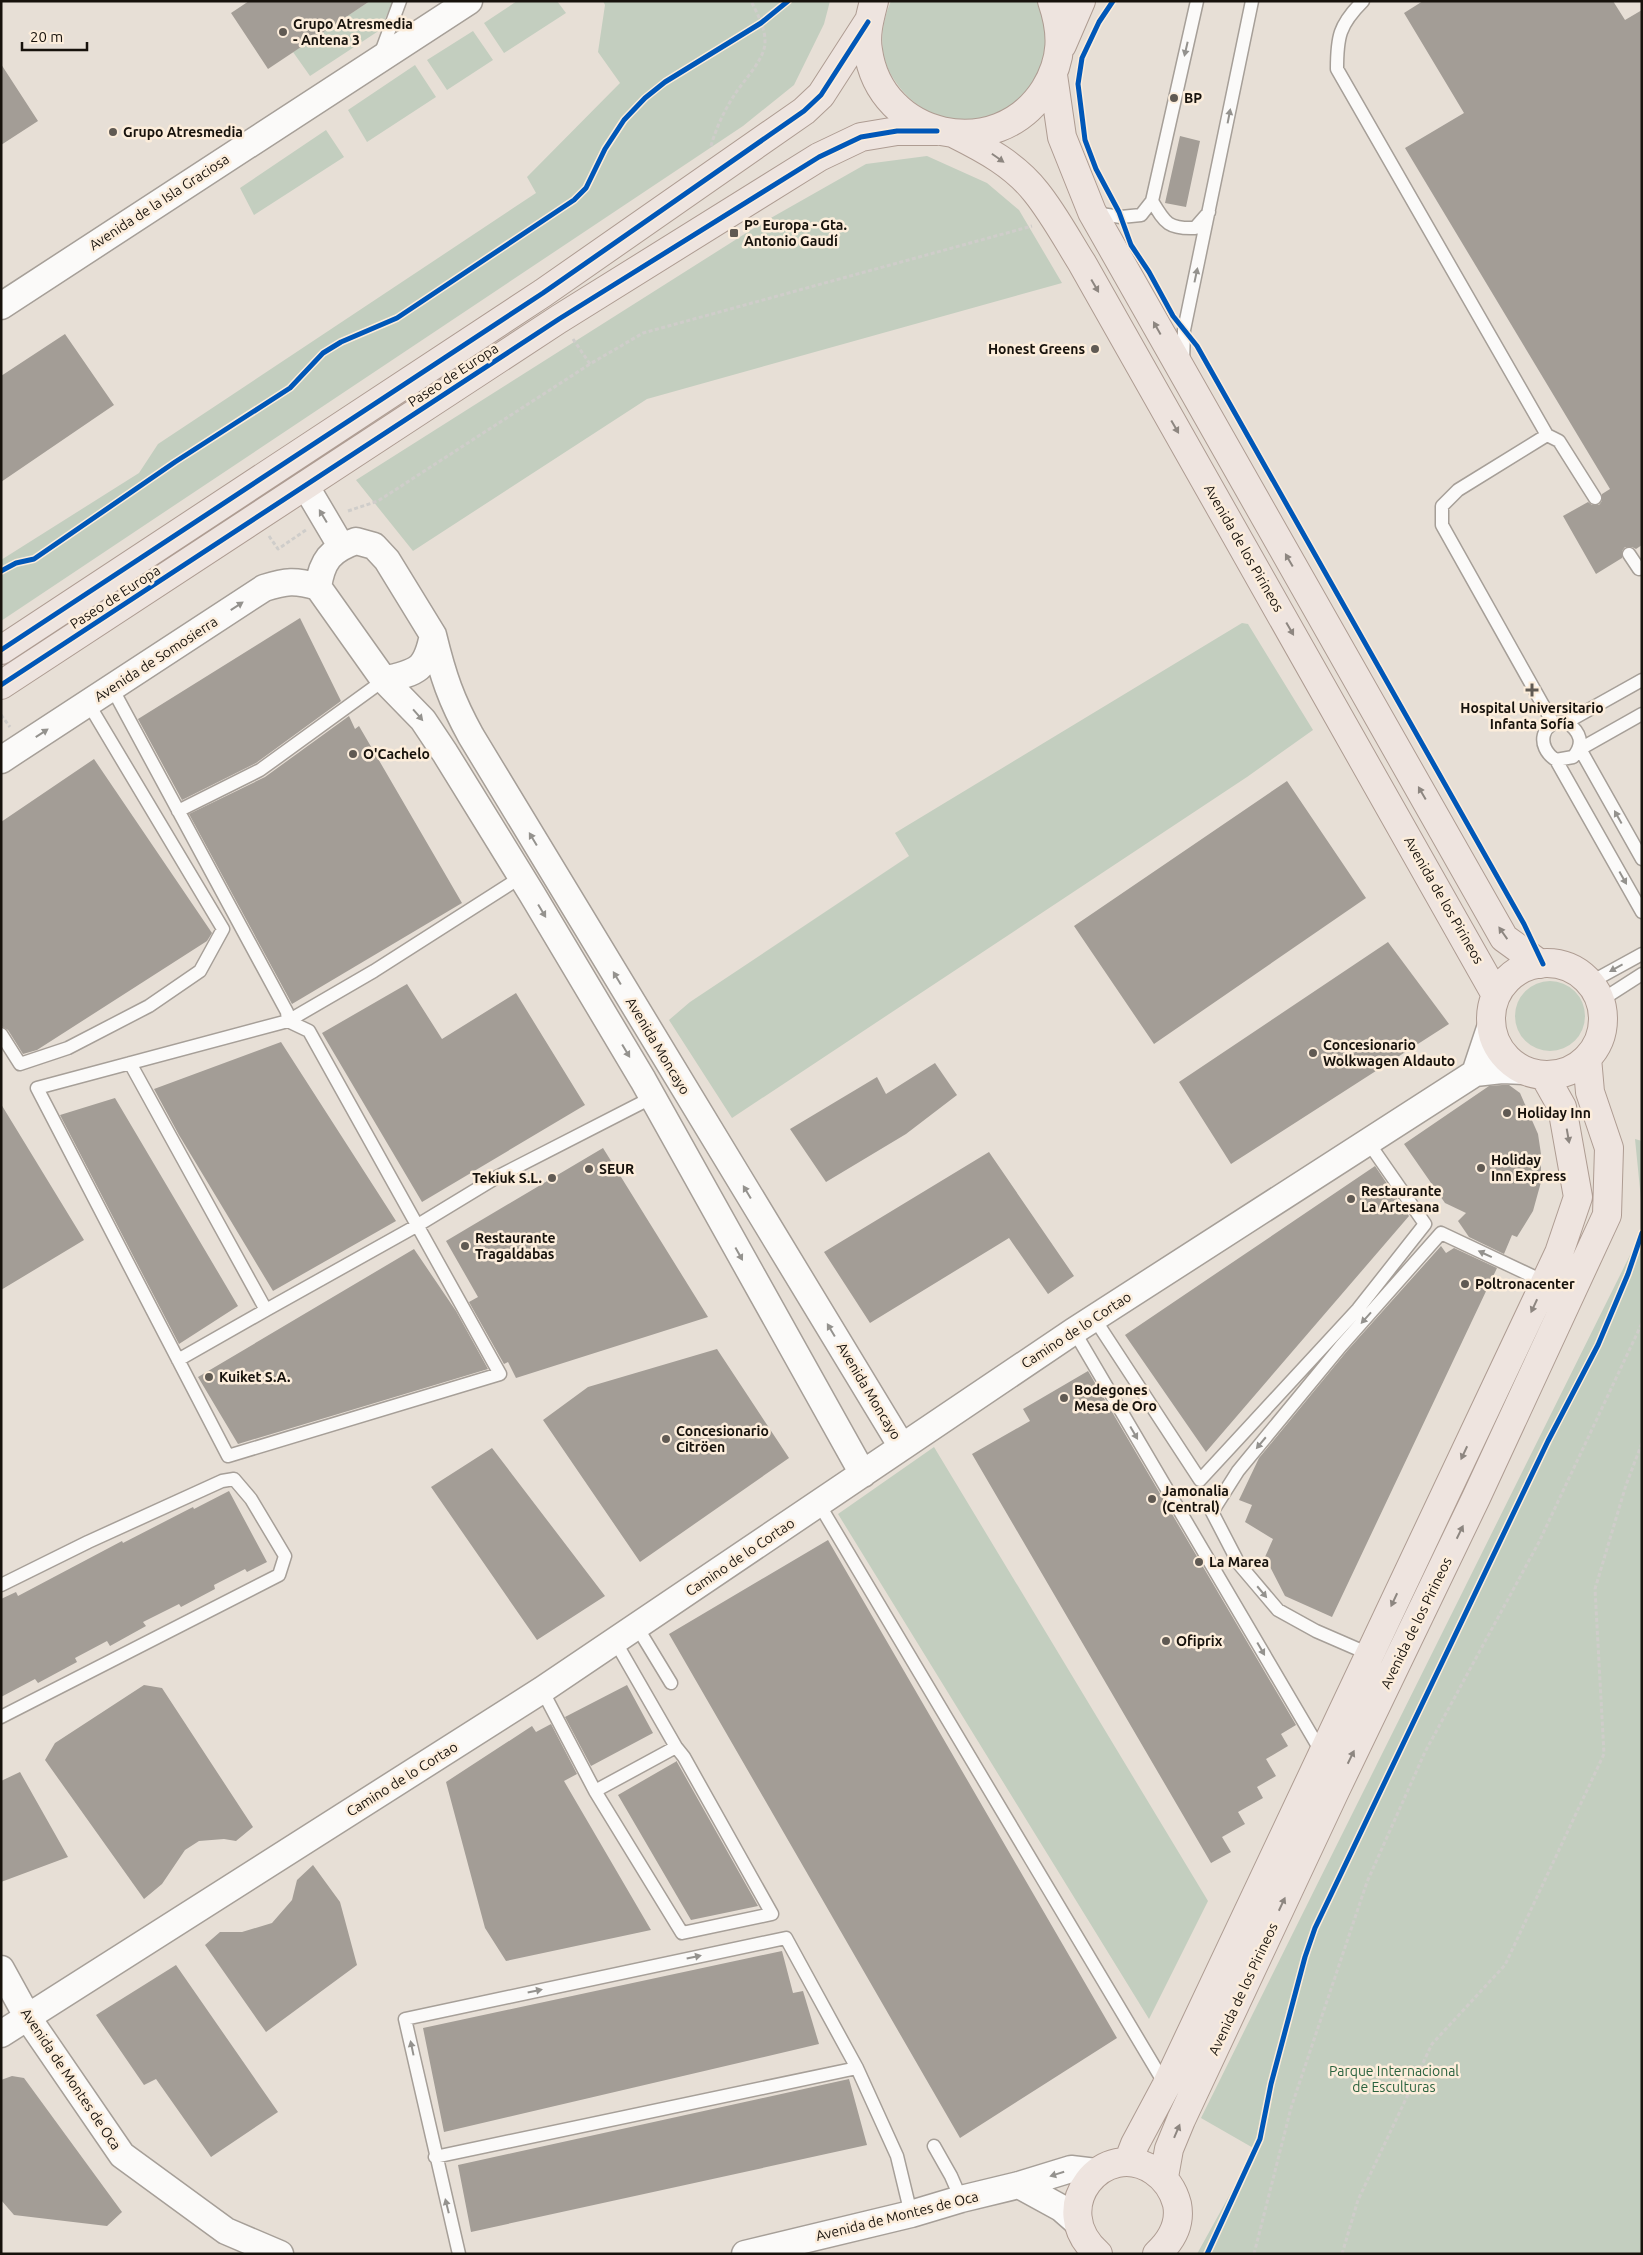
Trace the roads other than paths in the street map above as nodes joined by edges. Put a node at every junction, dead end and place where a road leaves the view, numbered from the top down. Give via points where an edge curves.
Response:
1 (400, 1) edge
2 (469, 1) edge
3 (1052, 1) edge
4 (1081, 1) edge
5 (1197, 1) edge
6 (1252, 1) edge
7 (1362, 1) edge
8 (871, 11) edge
9 (378, 61) junction
10 (1056, 64) junction
11 (946, 133) junction
12 (1152, 201) junction
13 (1209, 211) junction
14 (1092, 212) junction
15 (1, 306) edge
16 (1183, 375) junction
17 (1547, 435) junction
18 (305, 486) junction
19 (1595, 498) dead end
20 (341, 546) junction
21 (1629, 554) dead end
22 (1639, 570) dead end
23 (318, 587) junction
24 (433, 635) junction
25 (1, 650) edge
26 (384, 680) junction
27 (1642, 680) edge
28 (1, 685) edge
29 (112, 688) junction
30 (88, 703) junction
31 (1642, 714) edge
32 (1567, 722) junction
33 (1553, 723) junction
34 (1580, 749) junction
35 (1, 760) edge
36 (1556, 760) junction
37 (178, 811) junction
38 (1640, 851) edge
39 (521, 877) junction
40 (1642, 912) edge
41 (1642, 954) edge
42 (1540, 964) junction
43 (1642, 974) edge
44 (1596, 992) junction
45 (1496, 995) junction
46 (288, 1021) junction
47 (1491, 1025) junction
48 (1, 1034) edge
49 (1587, 1058) junction
50 (130, 1063) junction
51 (1475, 1073) junction
52 (1535, 1073) junction
53 (680, 1083) junction
54 (653, 1098) junction
55 (1368, 1142) junction
56 (418, 1225) junction
57 (1546, 1282) junction
58 (266, 1310) junction
59 (1084, 1324) junction
60 (178, 1360) junction
61 (902, 1447) junction
62 (863, 1474) junction
63 (820, 1504) junction
64 (1, 1584) edge
65 (637, 1627) junction
66 (615, 1641) junction
67 (1369, 1654) junction
68 (671, 1683) dead end
69 (542, 1690) junction
70 (1, 1717) edge
71 (676, 1747) junction
72 (1322, 1753) junction
73 (596, 1791) junction
74 (1, 1970) edge
75 (28, 2018) junction
76 (1, 2034) edge
77 (856, 2068) junction
78 (1166, 2086) junction
79 (934, 2146) dead end
80 (435, 2157) junction
81 (1128, 2162) junction
82 (1096, 2172) junction
83 (1164, 2178) junction
84 (1019, 2186) junction
85 (961, 2199) junction
86 (911, 2214) junction
87 (1077, 2234) edge
88 (280, 2254) edge
89 (459, 2254) edge
90 (745, 2254) edge
91 (1098, 2254) edge
92 (1157, 2254) edge

1 - 9 lane
2 - 9 street, Avenida de la Isla Graciosa
3 - 10 main road via 1059,23
4 - 10 main road
5 -> 12 lane
13 -> 6 lane
7 - 17 lane via 1346,17 1337,44 1337,69
8 - 11 main road, Avenida de los Pirineos via 868,50 875,77 890,101 912,119
8 - 25 main road, Paseo de Europa via 821,95 804,111 543,292
9 - 15 street, Avenida de la Isla Graciosa
10 - 11 main road, Paseo de Europa via 1037,101 1014,121 986,132
10 - 14 main road via 1062,137
11 - 18 main road, Paseo de Europa via 897,131 861,137 819,157 559,319
11 -> 45 main road, Avenida de los Pirineos via 985,149 1036,191 1082,263
12 - 13 lane via 1162,219 1177,228 1195,228
12 - 14 lane via 1141,215 1121,217
16 -> 13 lane via 1184,330
16 -> 14 main road
42 -> 16 main road via 1504,938
17 - 19 lane via 1559,441
17 - 33 lane via 1458,490 1442,506 1442,525
20 -> 18 street
18 - 28 main road, Paseo de Europa
20 - 23 street via 321,570
20 - 24 street, Avenida Moncayo via 356,541 374,546 387,560
21 - 22 lane
23 - 26 street
29 -> 23 street, Avenida de Somosierra via 264,588 286,581
24 - 26 street via 429,657 417,670
53 -> 24 street, Avenida Moncayo via 453,704
26 - 37 lane via 260,770
26 -> 39 street via 423,720
27 - 32 lane
29 - 30 street, Avenida de Somosierra
29 - 37 lane
35 -> 30 street, Avenida de Somosierra
30 - 48 lane via 224,929 200,971 149,1006 68,1048 20,1064
31 - 34 lane
32 - 33 lane
32 - 34 lane via 1578,732
33 - 36 lane via 1543,736 1543,746
34 - 36 lane via 1573,757
38 -> 34 lane
36 -> 40 lane
37 - 46 lane
39 - 46 lane via 374,971
39 -> 54 street
41 -> 44 lane
42 - 44 main road via 1571,969
42 - 45 main road via 1519,971 1504,983
43 - 44 lane
44 - 49 main road via 1602,1025 1597,1043
45 - 47 main road
46 - 50 lane
46 - 56 lane via 309,1031
47 - 51 street
47 - 52 main road via 1496,1044 1505,1056
49 - 52 main road via 1560,1074
83 -> 49 main road, Avenida de los Pirineos via 1169,2149 1181,2120 1607,1215 1609,1148 1590,1092
50 - 58 lane
50 - 60 lane via 37,1088
51 - 52 street, Camino de lo Cortao via 1502,1070
51 - 55 street, Camino de lo Cortao
52 -> 57 main road, Avenida de los Pirineos via 1562,1107 1578,1197
53 - 54 street
61 -> 53 street, Avenida Moncayo
54 - 56 lane via 496,1177
54 -> 62 street
55 - 59 street, Camino de lo Cortao
55 - 59 lane via 1425,1224 1358,1309 1200,1480
56 - 58 lane
56 - 60 lane via 500,1374 228,1456
57 -> 67 main road, Avenida de los Pirineos
57 -> 67 lane via 1441,1233 1250,1456 1212,1512 1239,1564 1278,1610
58 - 60 lane
59 - 61 street, Camino de lo Cortao
59 -> 72 lane
61 - 62 street, Camino de lo Cortao
62 - 63 street, Camino de lo Cortao
63 - 65 street, Camino de lo Cortao
63 - 78 lane
64 - 70 lane via 222,1480 234,1479 251,1499 285,1556 279,1575
65 - 66 street, Camino de lo Cortao
65 - 68 lane
66 - 69 street, Camino de lo Cortao
66 - 71 lane
67 - 72 main road, Avenida de los Pirineos
69 - 73 lane
69 - 75 street, Camino de lo Cortao
71 - 73 lane
71 - 73 lane via 772,1914 682,1933
72 - 78 main road, Avenida de los Pirineos
74 - 75 street, Avenida de Montes de Oca
75 - 76 street, Camino de lo Cortao
75 - 88 street, Avenida de Montes de Oca via 122,2154 226,2232
77 - 80 lane
80 -> 77 lane via 405,2019 786,1938
77 - 86 lane via 897,2156
78 - 81 main road, Avenida de los Pirineos
79 - 85 lane
89 -> 80 lane
81 - 82 main road
81 - 83 main road via 1148,2166
82 -> 84 street, Avenida de Montes de Oca via 1071,2169
82 - 87 main road via 1084,2185 1079,2197
83 - 92 main road via 1174,2192 1178,2210 1176,2228 1168,2244
84 - 85 street, Avenida de Montes de Oca
84 - 87 street via 1061,2208
85 - 86 street, Avenida de Montes de Oca
86 - 90 street, Avenida de Montes de Oca
87 - 91 main road

